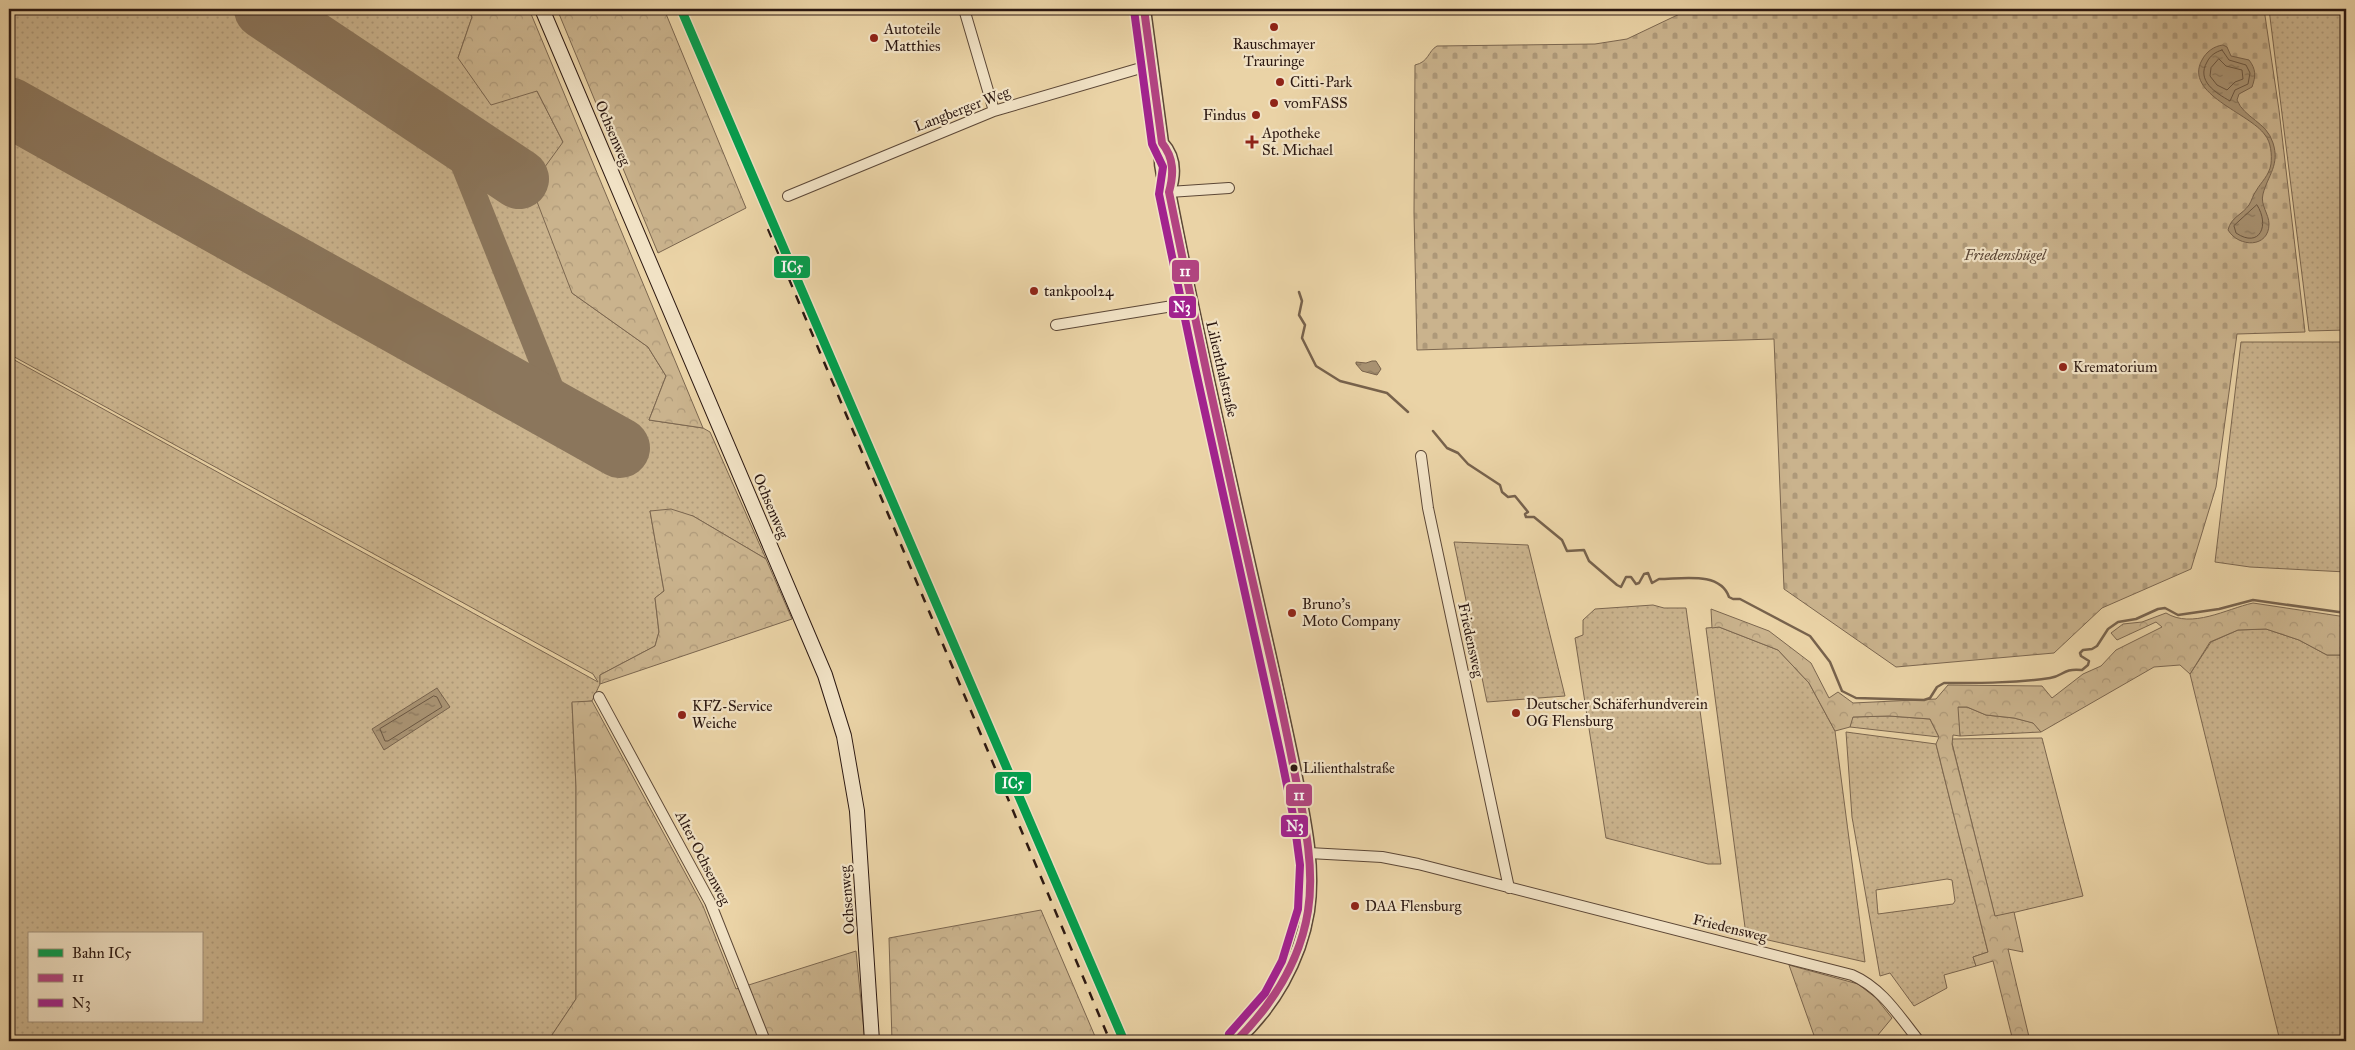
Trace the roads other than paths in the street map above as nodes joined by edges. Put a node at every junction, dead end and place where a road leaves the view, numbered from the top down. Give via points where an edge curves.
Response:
1 (542, 9) edge
2 (964, 9) edge
3 (1144, 9) edge
4 (1151, 65) junction
5 (994, 110) junction
6 (1229, 188) dead end
7 (1169, 192) junction
8 (788, 196) dead end
9 (1191, 303) junction
10 (1056, 325) dead end
11 (1421, 456) dead end
12 (599, 697) dead end
13 (1309, 853) junction
14 (1508, 888) junction
15 (765, 1041) edge
16 (872, 1041) edge
17 (1236, 1041) edge
18 (1919, 1041) edge

1 - 16 main road, Ochsenweg via 825,675 844,736 857,811
2 - 5 street
3 - 4 street, Lilienthalstraße
4 - 5 street, Langberger Weg
4 - 7 street, Lilienthalstraße via 1162,142 1171,152 1174,178
5 - 8 street, Langberger Weg
6 - 7 street
7 - 9 street, Lilienthalstraße
9 - 10 street
9 - 13 street, Lilienthalstraße via 1295,773
11 - 14 street, Friedensweg via 1428,508
12 - 15 street, Alter Ochsenweg via 710,902
13 - 14 street, Friedensweg via 1382,857
13 - 17 street, Lilienthalstraße via 1308,910 1302,942 1268,1007
14 - 18 street, Friedensweg via 1852,975 1867,981 1880,992

